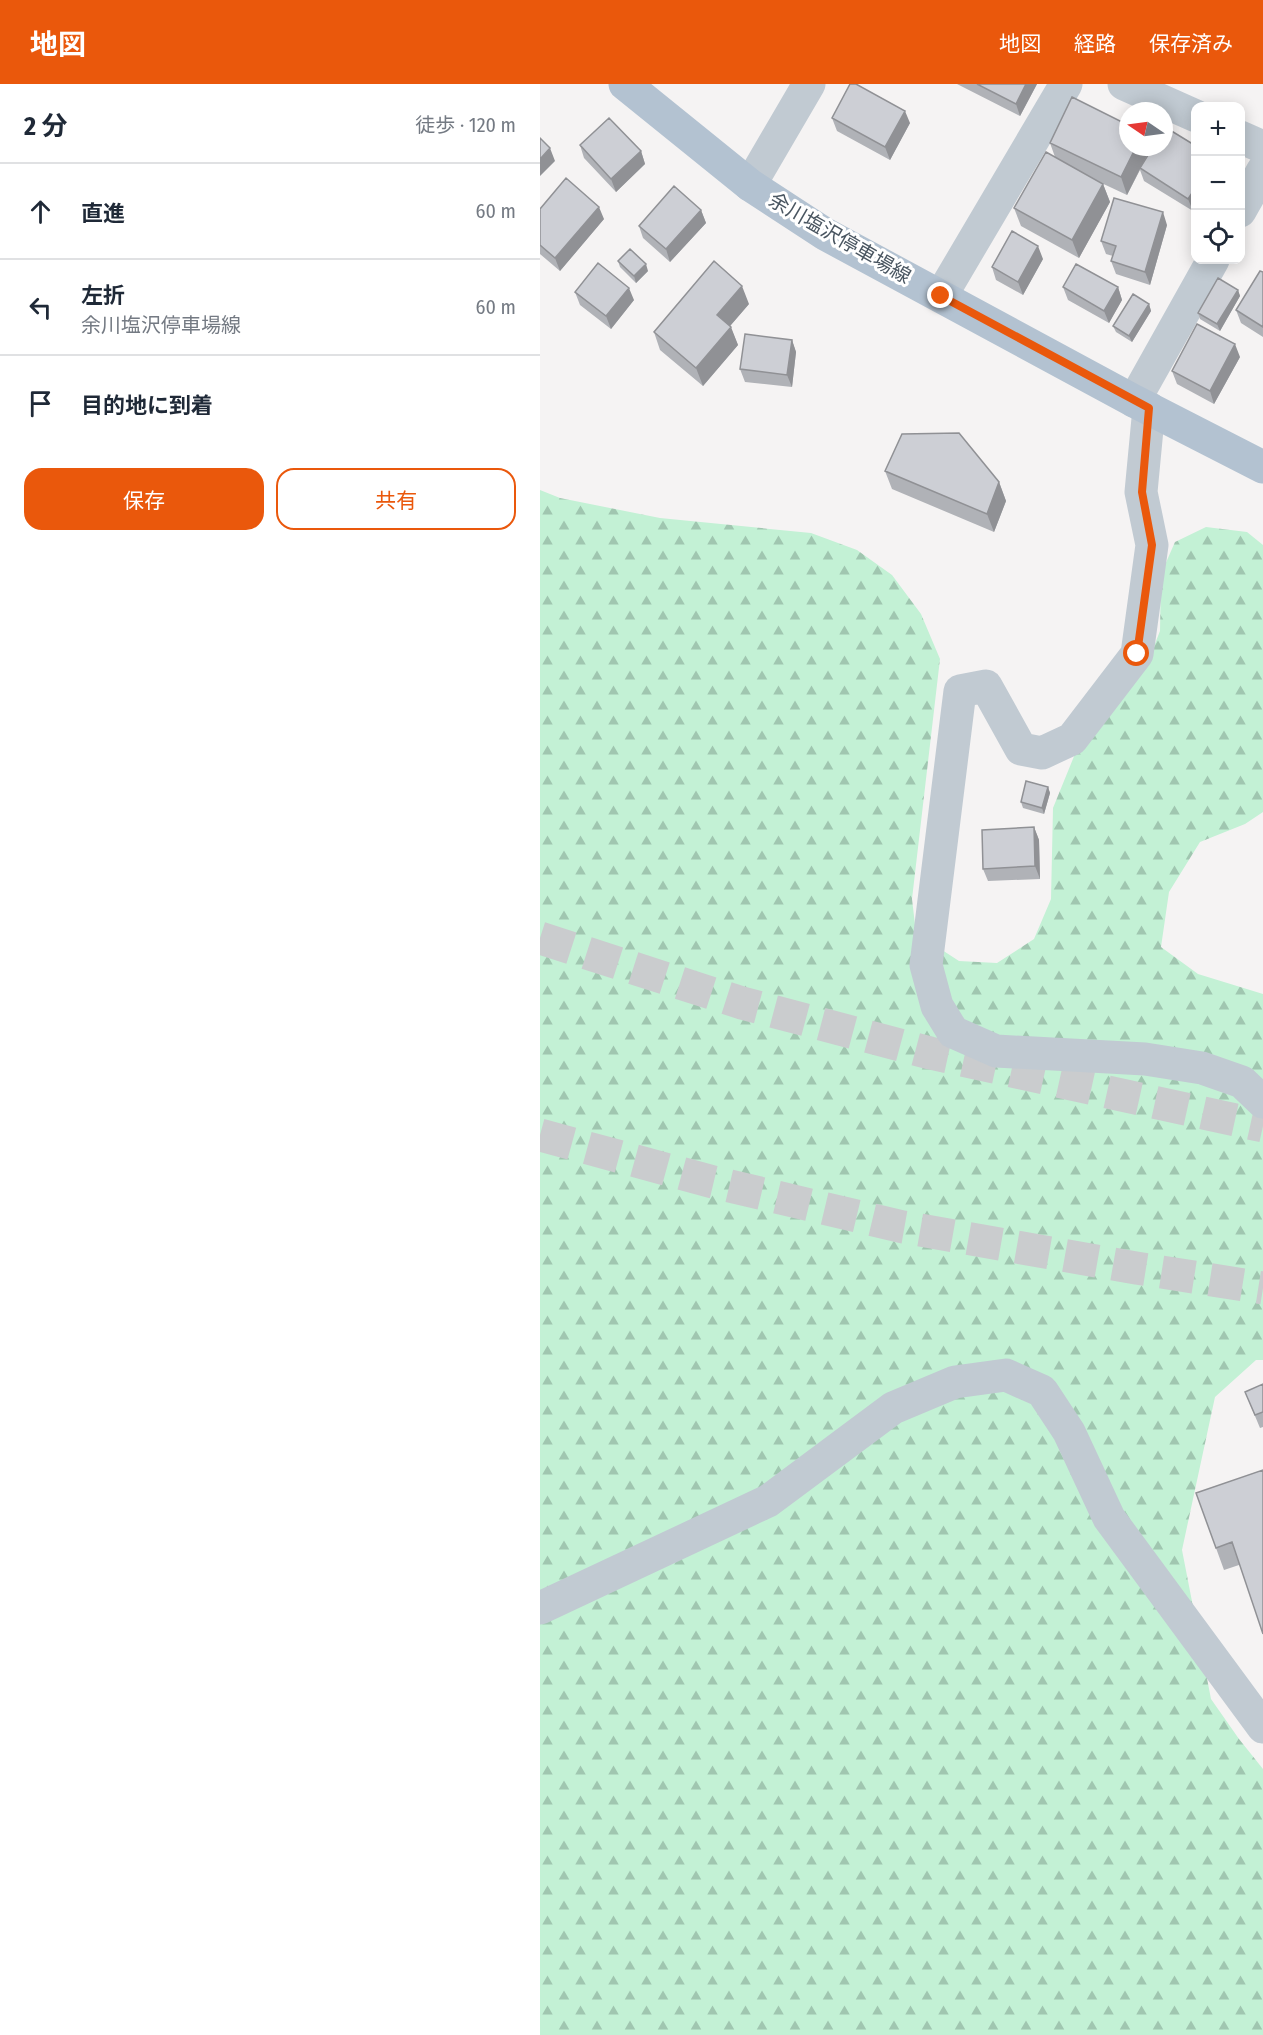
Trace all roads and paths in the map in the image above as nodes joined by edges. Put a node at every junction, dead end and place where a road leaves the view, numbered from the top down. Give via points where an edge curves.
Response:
1 (625, 84) edge
2 (809, 84) edge
3 (1065, 84) edge
4 (1124, 84) edge
5 (1191, 115) edge
6 (1245, 139) edge
7 (1263, 147) edge
8 (1263, 170) edge
9 (750, 185) junction
10 (1241, 210) edge
11 (1211, 264) edge
12 (941, 296) junction
13 (1142, 404) junction
14 (1263, 467) edge
15 (1263, 1102) edge
16 (540, 1608) edge
17 (1263, 1727) edge

1 - 9 main road, 余川塩沢停車場線
2 - 9 street
3 - 12 street
4 - 5 street
6 - 7 street
8 - 10 street
9 - 12 main road, 余川塩沢停車場線 via 825,234
11 - 13 street
12 - 13 main road, 余川塩沢停車場線
13 - 14 main road, 余川塩沢停車場線
13 - 15 street via 1142,492 1152,545 1137,654 1072,739 1042,753 1021,749 986,686 960,691 926,965 937,1006 953,1032 996,1051 1145,1059 1202,1068 1242,1082
16 - 17 street via 768,1501 893,1408 955,1382 1006,1375 1042,1391 1069,1432 1109,1518

